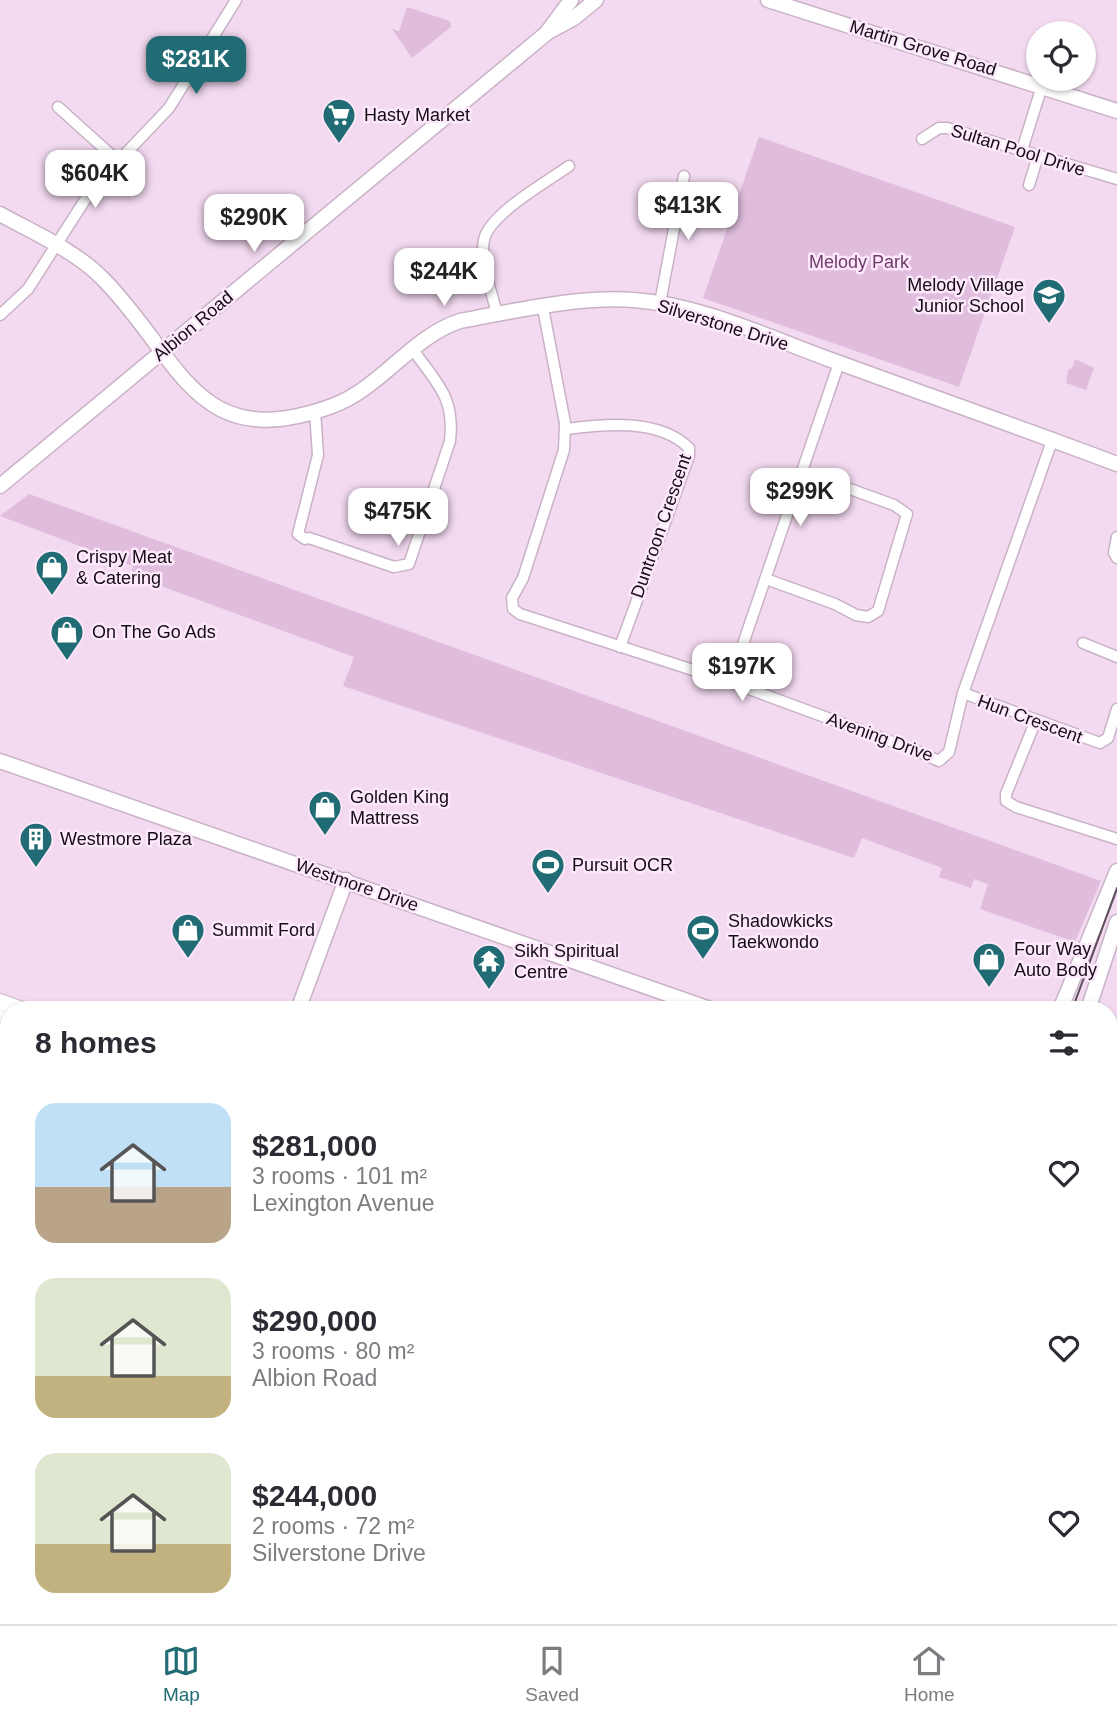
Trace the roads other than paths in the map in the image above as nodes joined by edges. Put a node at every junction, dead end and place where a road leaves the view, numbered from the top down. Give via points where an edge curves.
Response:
1 (236, 0) edge
2 (571, 0) edge
3 (596, 0) edge
4 (768, 0) edge
5 (548, 32) junction
6 (1026, 81) edge
7 (1041, 91) edge
8 (1057, 91) edge
9 (58, 107) dead end
10 (1117, 111) edge
11 (922, 139) dead end
12 (1023, 150) junction
13 (1038, 156) junction
14 (118, 161) junction
15 (569, 166) dead end
16 (684, 176) dead end
17 (1117, 179) edge
18 (1029, 185) dead end
19 (0, 214) edge
20 (55, 246) junction
21 (660, 303) junction
22 (543, 308) junction
23 (0, 315) edge
24 (497, 315) junction
25 (163, 351) junction
26 (414, 351) junction
27 (839, 363) junction
28 (315, 411) junction
29 (566, 429) junction
30 (1053, 438) junction
31 (1117, 464) edge
32 (803, 472) junction
33 (0, 486) edge
34 (1117, 537) edge
35 (1117, 558) edge
36 (766, 579) junction
37 (1083, 643) dead end
38 (620, 647) junction
39 (1117, 657) edge
40 (730, 681) junction
41 (963, 694) junction
42 (1117, 709) edge
43 (1036, 720) junction
44 (0, 761) edge
45 (1117, 839) edge
46 (1117, 872) edge
47 (345, 880) junction
48 (1117, 922) edge
49 (301, 1001) edge
50 (688, 1001) edge
51 (1064, 1001) edge
52 (1091, 1001) edge

1 - 14 street via 169,108
2 - 5 street, Albion Road
3 - 5 street, Albion Road
4 - 6 street, Martin Grove Road
5 - 25 street, Albion Road
7 - 12 street
8 - 10 street, Martin Grove Road
9 - 14 street
11 - 12 street, Sultan Pool Drive via 947,128
12 - 13 street, Sultan Pool Drive
13 - 17 street, Sultan Pool Drive
13 - 18 street
14 - 20 street via 81,203
15 - 24 street via 496,219 486,234 483,248
16 - 21 street
19 - 20 street, Silverstone Drive
20 - 23 street via 29,289
20 - 25 street, Silverstone Drive via 105,281
21 - 22 street, Silverstone Drive via 620,299
21 - 27 street, Silverstone Drive
22 - 24 street, Silverstone Drive
22 - 29 street, Avening Drive
24 - 26 street, Silverstone Drive via 449,325
25 - 28 street, Silverstone Drive via 204,400 231,416 258,421
25 - 33 street, Albion Road
26 - 28 street, Silverstone Drive via 349,398
26 - 28 street via 442,386 452,425 409,564 394,567 298,534 316,465
27 - 30 street, Silverstone Drive
27 - 32 street
29 - 38 street, Avening Drive via 554,482 523,578 512,598 513,609
29 - 38 street, Duntroon Crescent via 632,426 682,440 689,448
30 - 31 street, Silverstone Drive
30 - 41 street, Avening Drive
32 - 36 street
32 - 36 street via 907,514 878,611 868,617 856,615
34 - 35 street
36 - 40 street
37 - 39 street
38 - 40 street, Avening Drive
40 - 41 street, Avening Drive via 939,761 949,752
41 - 43 street, Hun Crescent
42 - 43 street, Hun Crescent via 1108,738 1100,743
43 - 45 street via 1006,801
44 - 47 street, Westmore Drive
46 - 51 street
47 - 49 street
47 - 50 street, Westmore Drive
48 - 52 street

